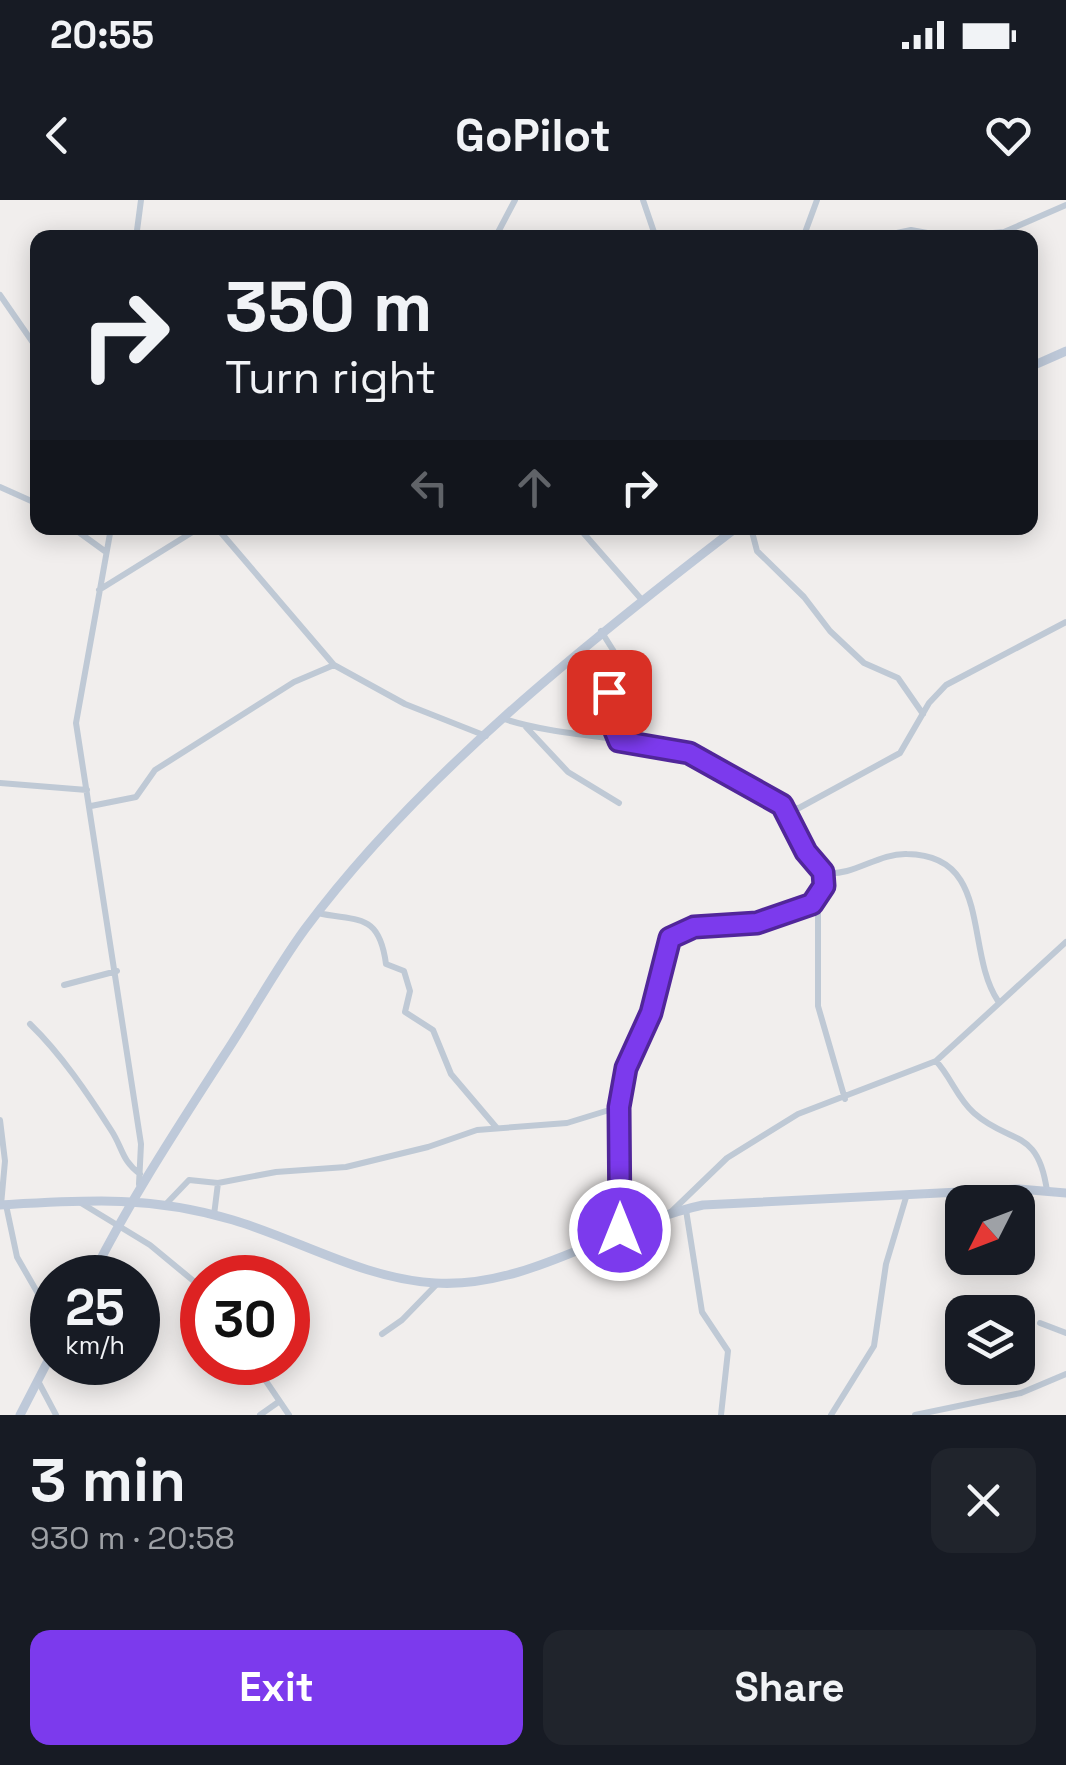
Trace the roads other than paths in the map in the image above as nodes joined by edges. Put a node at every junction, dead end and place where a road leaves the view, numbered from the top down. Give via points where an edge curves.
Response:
1 (142, 200) edge
2 (515, 200) edge
3 (642, 200) edge
4 (817, 200) edge
5 (1066, 205) edge
6 (806, 228) edge
7 (137, 230) edge
8 (499, 230) edge
9 (653, 230) edge
10 (1009, 230) edge
11 (0, 295) edge
12 (30, 338) edge
13 (1066, 351) edge
14 (1038, 363) edge
15 (0, 487) edge
16 (30, 500) edge
17 (83, 535) edge
18 (110, 535) edge
19 (188, 535) edge
20 (223, 535) edge
21 (586, 535) edge
22 (726, 535) edge
23 (753, 535) edge
24 (106, 552) junction
25 (98, 591) junction
26 (642, 600) junction
27 (1066, 622) edge
28 (601, 630) junction
29 (334, 665) junction
30 (923, 714) junction
31 (504, 719) junction
32 (525, 726) junction
33 (487, 736) junction
34 (619, 741) junction
35 (0, 782) edge
36 (87, 790) junction
37 (618, 803) dead end
38 (782, 805) junction
39 (90, 806) junction
40 (823, 872) junction
41 (835, 874) junction
42 (824, 886) junction
43 (818, 899) junction
44 (318, 913) junction
45 (1066, 942) edge
46 (117, 970) junction
47 (64, 985) dead end
48 (998, 1001) junction
49 (30, 1024) dead end
50 (936, 1062) junction
51 (845, 1099) junction
52 (619, 1107) junction
53 (0, 1120) edge
54 (496, 1127) junction
55 (140, 1179) junction
56 (218, 1183) junction
57 (1047, 1191) junction
58 (1066, 1193) edge
59 (907, 1194) junction
60 (132, 1198) junction
61 (78, 1201) junction
62 (167, 1203) junction
63 (2, 1205) edge
64 (686, 1209) junction
65 (671, 1212) junction
66 (214, 1215) junction
67 (117, 1226) junction
68 (620, 1230) junction
69 (102, 1255) edge
70 (180, 1270) edge
71 (30, 1280) edge
72 (437, 1284) junction
73 (1040, 1324) dead end
74 (1066, 1333) edge
75 (382, 1334) dead end
76 (1066, 1374) edge
77 (36, 1385) edge
78 (40, 1385) edge
79 (265, 1385) edge
80 (276, 1403) junction
81 (20, 1415) edge
82 (56, 1415) edge
83 (260, 1415) edge
84 (289, 1415) edge
85 (721, 1415) edge
86 (831, 1415) edge
87 (915, 1415) edge

1 - 7 street
2 - 8 street
3 - 9 street
4 - 6 street
5 - 10 street
11 - 12 street
13 - 14 street
15 - 16 street
17 - 24 street
18 - 24 street
19 - 25 street
20 - 29 street
21 - 26 street
22 - 26 street
23 - 30 street via 757,551 830,631 864,663 898,678
24 - 25 street
25 - 36 street via 76,722
26 - 28 street
27 - 30 street via 956,679
28 - 31 street
28 - 34 street via 625,669 606,696
29 - 33 street via 406,704
29 - 39 street via 294,682 155,770 136,797
30 - 38 street via 900,753 812,804
31 - 32 street
31 - 33 street
32 - 34 street
32 - 37 street via 568,772
33 - 44 street
34 - 38 street via 689,753
35 - 36 street
36 - 39 street
38 - 40 street
39 - 46 street
40 - 41 street
40 - 42 street
41 - 42 street
41 - 48 street via 903,854 932,855 950,865 972,904 986,982
42 - 43 street
43 - 51 street via 818,1006
43 - 52 street via 757,923 694,927 670,938
44 - 54 street via 359,917 378,933 386,964 404,971 410,991 405,1012 432,1030 451,1074
44 - 55 street
45 - 48 street
46 - 47 street
46 - 55 street via 142,1144
48 - 50 street
49 - 55 street via 106,1122
50 - 51 street
50 - 57 street via 976,1115 1020,1136 1034,1152
51 - 65 street via 798,1114 748,1143
52 - 54 street via 567,1122
52 - 68 street
53 - 63 street
54 - 56 street via 346,1167
55 - 60 street
56 - 62 street via 189,1180
56 - 66 street
57 - 58 street
57 - 59 street
59 - 64 street
59 - 86 street via 886,1264 874,1346
60 - 61 street
60 - 62 street
60 - 67 street
61 - 63 street
61 - 67 street
62 - 66 street
63 - 71 street
64 - 65 street
64 - 85 street via 702,1312 728,1351
65 - 68 street
66 - 72 street via 385,1276
67 - 69 street
67 - 70 street
68 - 72 street via 504,1275
72 - 75 street
73 - 74 street
76 - 87 street via 1020,1393
77 - 81 street
78 - 82 street
79 - 80 street
80 - 83 street
80 - 84 street

